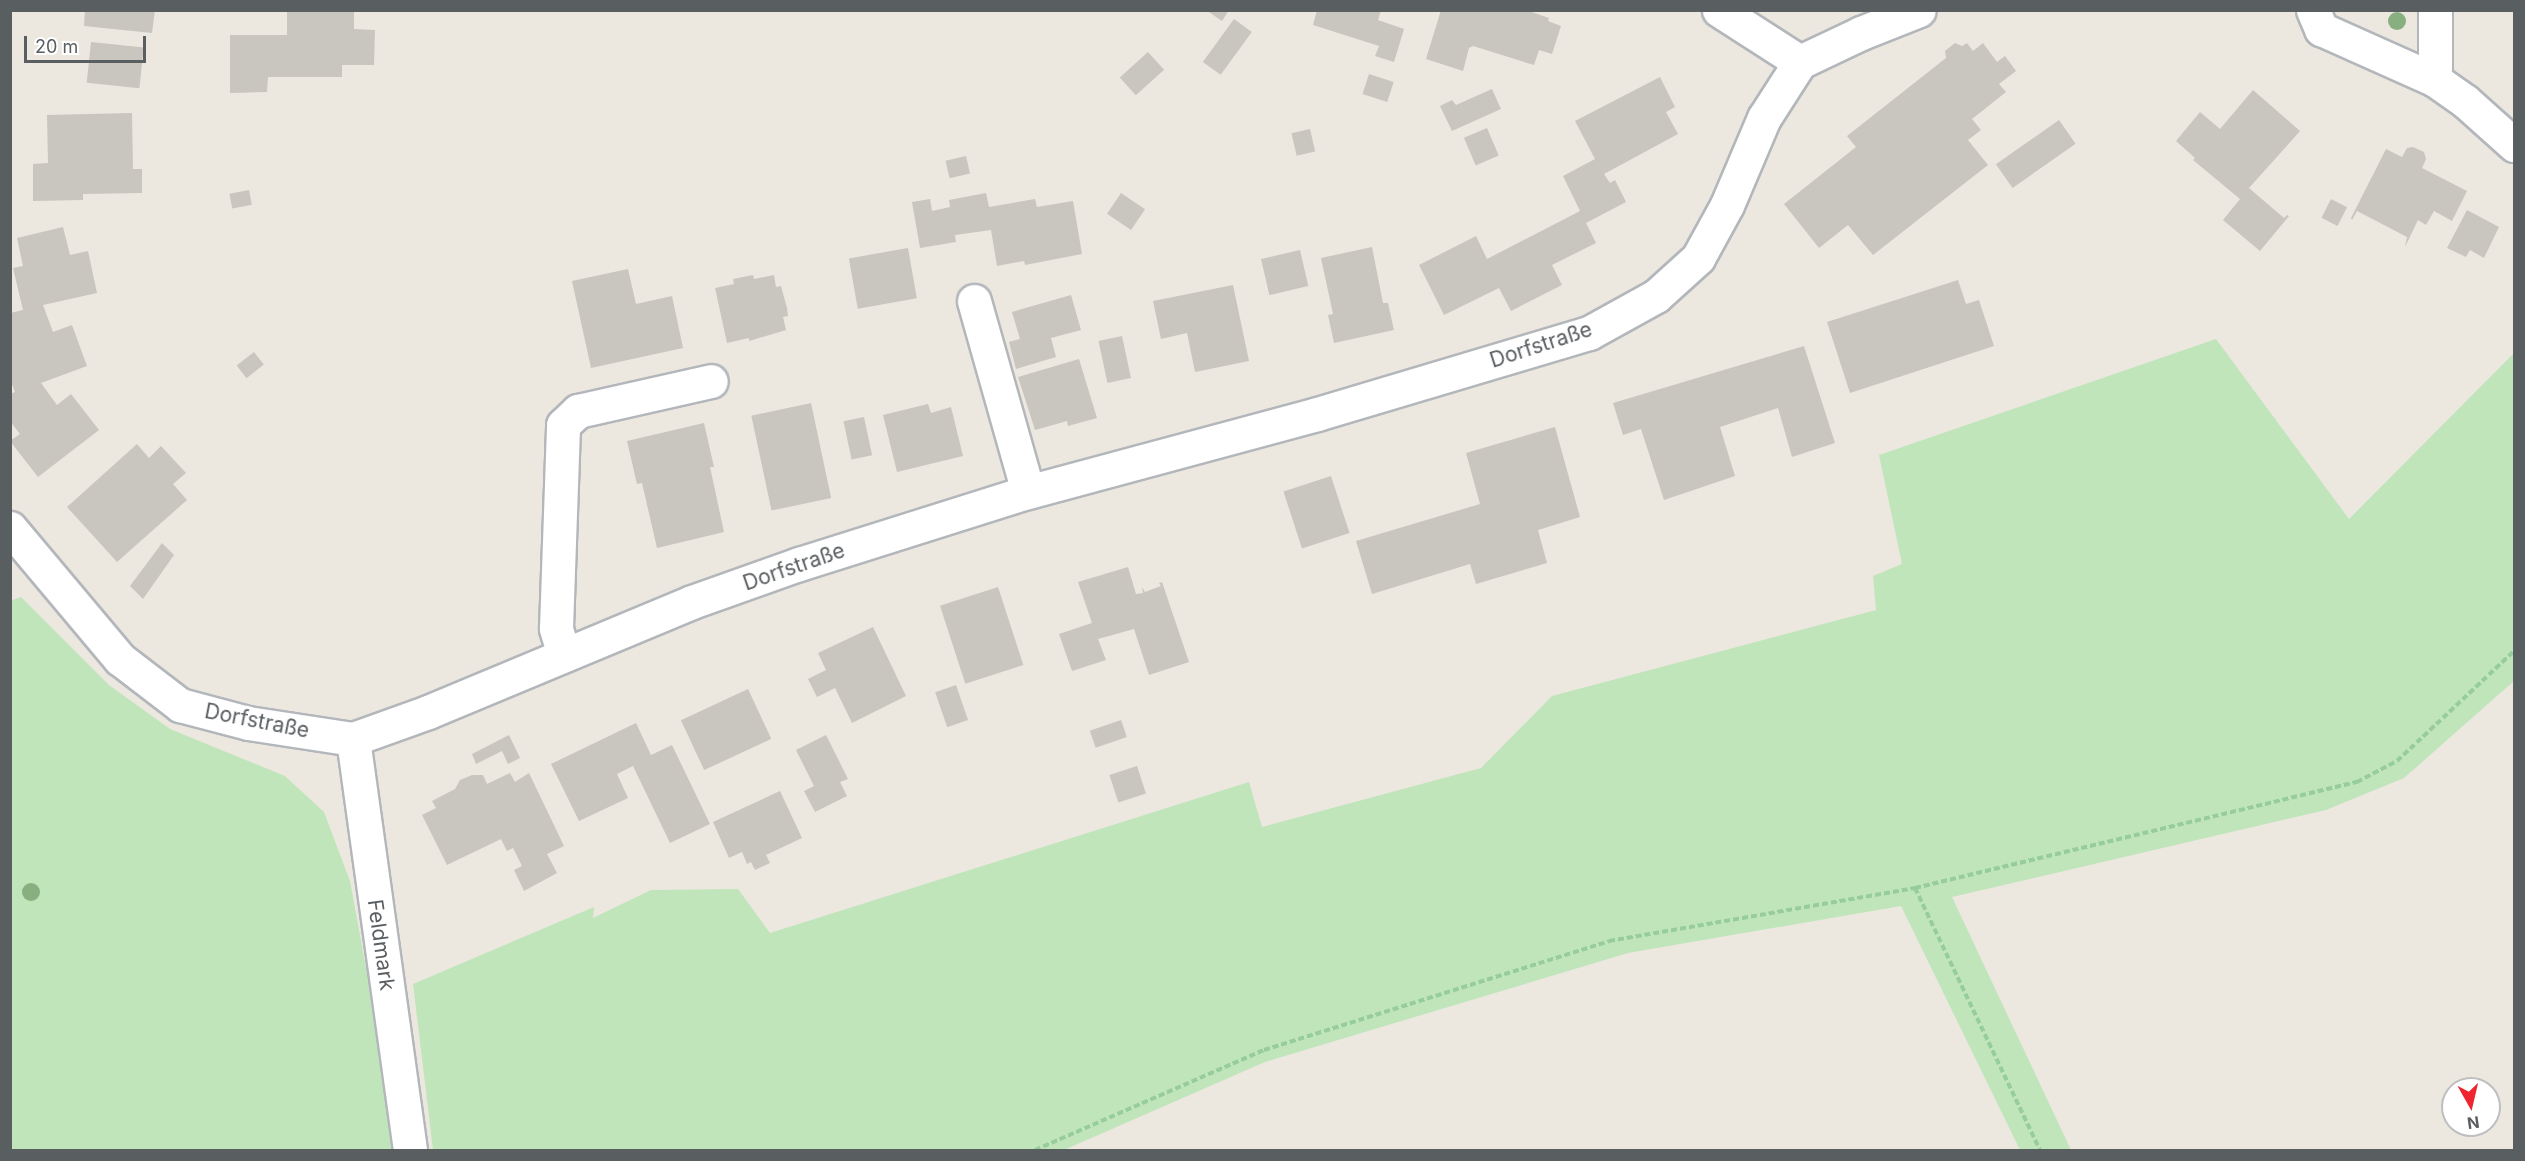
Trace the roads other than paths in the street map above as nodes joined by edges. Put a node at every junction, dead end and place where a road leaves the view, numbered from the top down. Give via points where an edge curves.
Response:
1 (1719, 10) edge
2 (1919, 10) edge
3 (2313, 10) edge
4 (2435, 10) edge
5 (1800, 62) junction
6 (2434, 80) junction
7 (2514, 145) edge
8 (974, 301) dead end
9 (711, 381) dead end
10 (1028, 492) junction
11 (10, 528) edge
12 (564, 656) junction
13 (352, 739) junction
14 (410, 1150) edge

1 - 5 street
2 - 5 street
3 - 6 street via 2321,29
4 - 6 street
5 - 10 street, Dorfstraße via 1764,118 1727,205 1698,258 1656,296 1589,333 1317,414
6 - 7 street via 2465,101
8 - 10 street
9 - 12 street via 578,411 562,425 556,628
10 - 12 street, Dorfstraße via 788,567
11 - 13 street, Dorfstraße via 120,659 180,705 248,723
12 - 13 street, Dorfstraße
13 - 14 street, Feldmark

